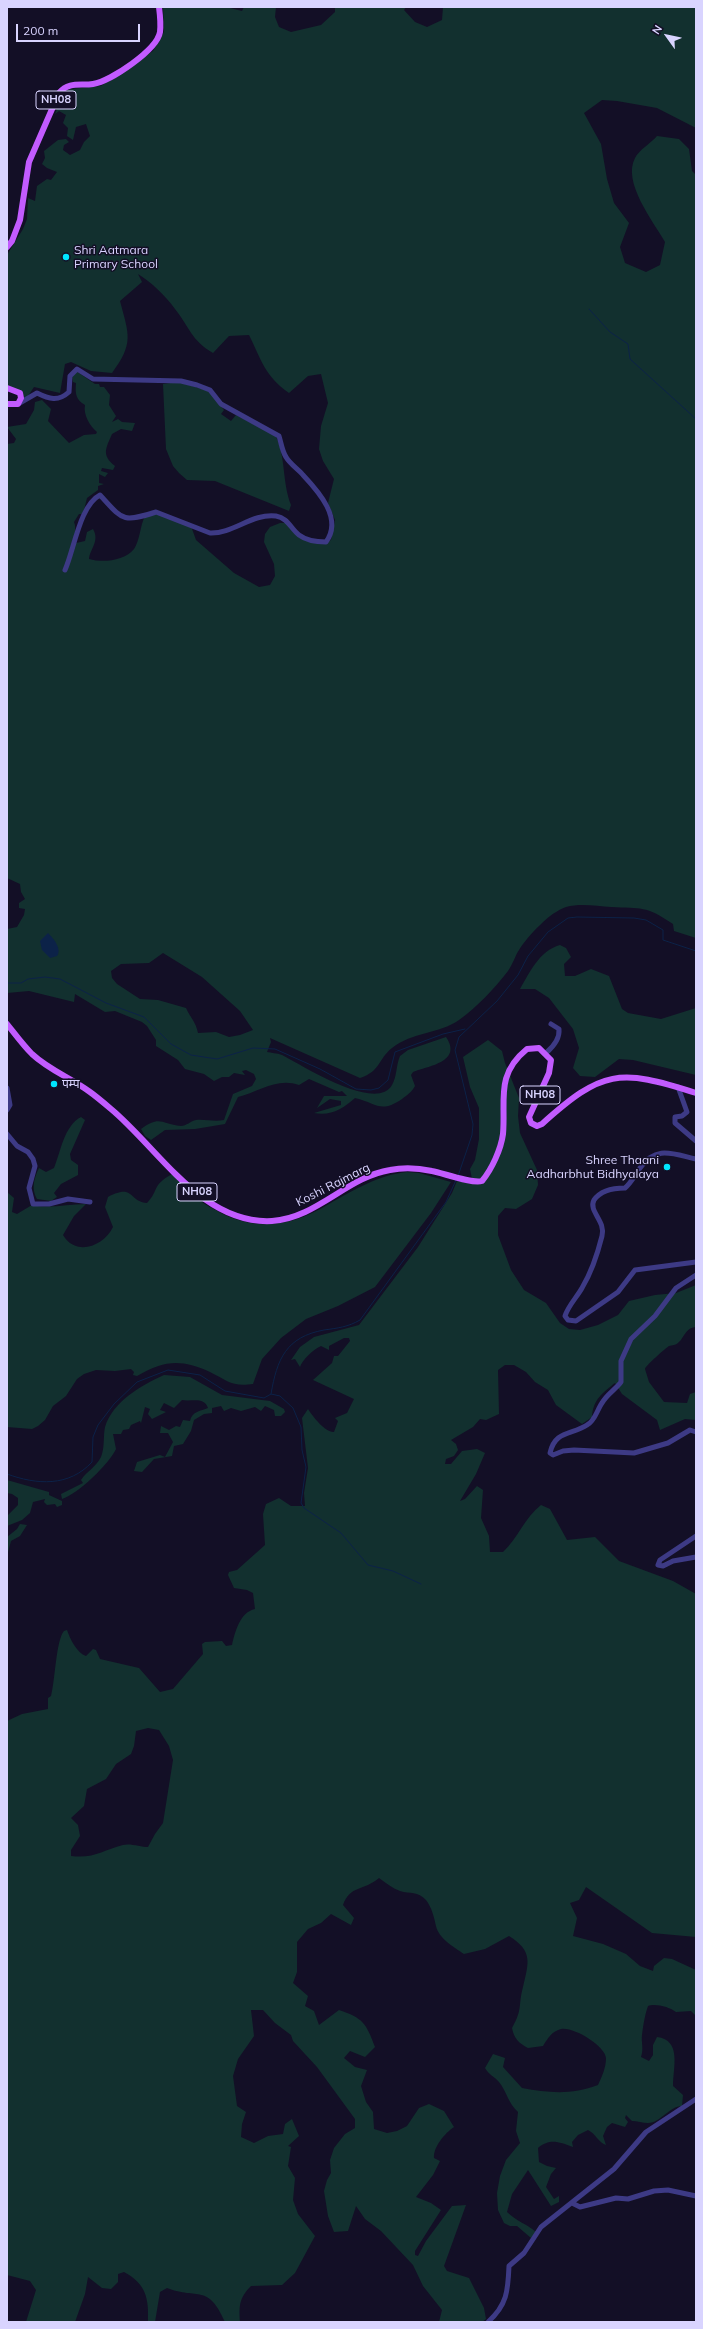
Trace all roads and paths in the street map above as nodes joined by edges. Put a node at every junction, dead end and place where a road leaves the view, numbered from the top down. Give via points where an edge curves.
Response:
1 (159, 7) edge
2 (7, 247) edge
3 (7, 388) edge
4 (7, 404) edge
5 (18, 404) junction
6 (65, 570) dead end
7 (7, 1024) edge
8 (551, 1024) dead end
9 (546, 1053) junction
10 (678, 1087) junction
11 (7, 1088) edge
12 (696, 1093) edge
13 (7, 1110) edge
14 (7, 1134) edge
15 (696, 1141) edge
16 (696, 1159) edge
17 (90, 1202) dead end
18 (696, 1262) edge
19 (696, 1275) edge
20 (696, 1432) edge
21 (696, 1536) edge
22 (696, 1557) edge
23 (696, 2098) edge
24 (696, 2196) edge
25 (572, 2203) junction
26 (488, 2322) edge

1 - 2 main road, NH08 via 160,32 151,48 104,81 68,85 59,92 28,162 20,220
3 - 5 main road via 20,393
4 - 5 main road
5 - 6 street via 37,392 49,399 62,398 69,392 70,376 77,369 93,379 181,381 210,390 220,404 279,436 286,457 304,476 332,514 330,537 326,542 314,542 300,536 287,521 277,516 260,517 219,533 210,533 156,512 135,519 121,518 100,495 93,498 87,508
7 - 9 main road, Koshi Rajmarg / NH08 via 31,1053 50,1068 91,1092 115,1112 182,1179 213,1205 232,1214 261,1220 287,1219 307,1212 361,1181 386,1170 408,1167 478,1182 484,1178 500,1147 503,1133 503,1085 515,1060 527,1049 539,1048
8 - 9 street via 559,1029 559,1032 554,1045
9 - 10 main road, NH08 via 551,1060 550,1067 529,1117 531,1124 536,1126 542,1124 586,1088 599,1082 622,1077 642,1077
10 - 12 main road, NH08
10 - 15 street via 686,1112 675,1117 675,1123
11 - 13 street via 10,1105
14 - 17 street via 33,1159 35,1166 29,1188 33,1204 68,1200
16 - 18 street via 663,1152 656,1153 643,1163 625,1188 610,1190 594,1200 592,1205 601,1221 602,1235 583,1287 565,1316 568,1320 576,1321 618,1292 631,1274 639,1268
19 - 20 street via 676,1288 652,1319 631,1339 621,1362 621,1382 602,1402 593,1420 587,1426 565,1432 550,1453 553,1456 563,1451 574,1450 634,1453 668,1443 690,1430
21 - 22 street via 660,1560 658,1565
23 - 25 street via 646,2132 614,2169
24 - 25 street via 668,2190 654,2191 628,2199 616,2198 580,2207
25 - 26 street via 541,2227 524,2253 509,2266 508,2282 500,2311

